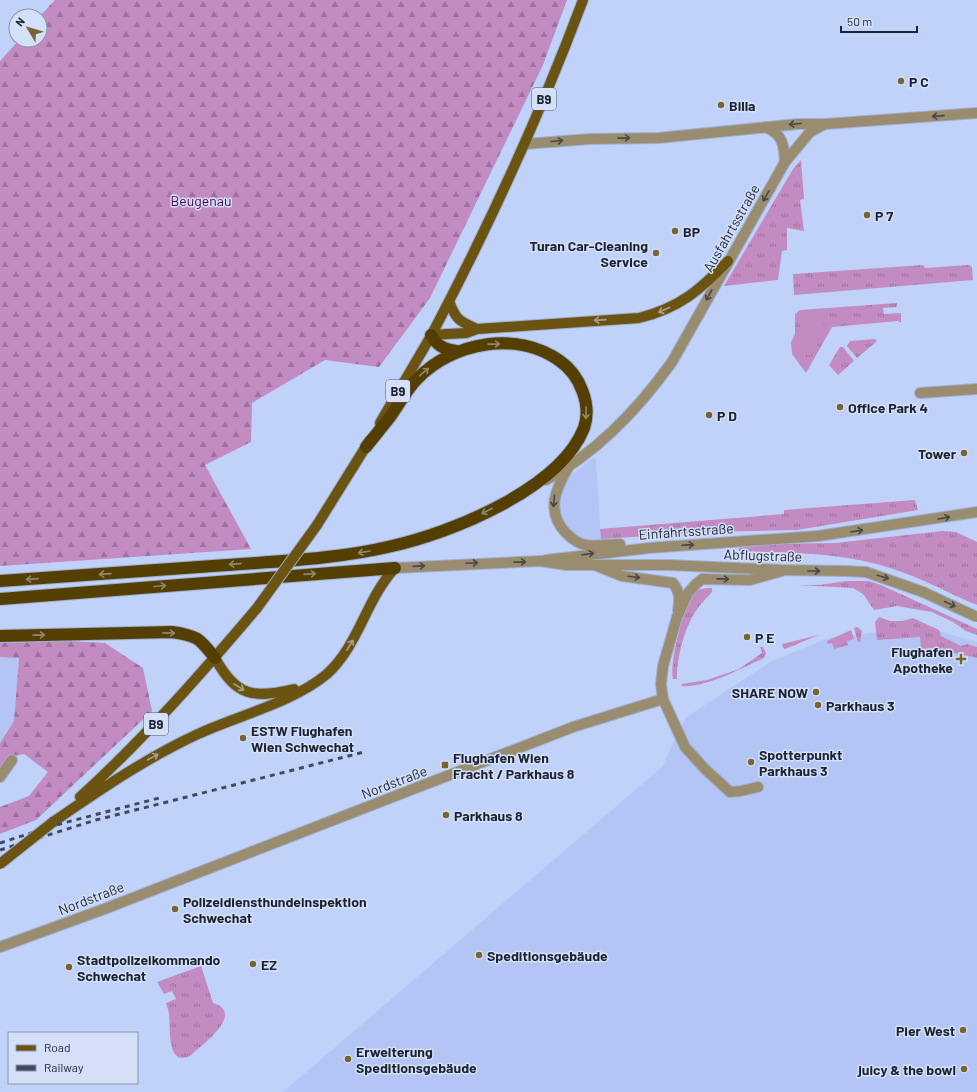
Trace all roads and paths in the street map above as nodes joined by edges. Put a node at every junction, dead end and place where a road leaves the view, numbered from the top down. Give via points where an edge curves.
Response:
1 (583, 0) edge
2 (977, 113) edge
3 (825, 124) junction
4 (765, 128) junction
5 (525, 144) junction
6 (785, 162) junction
7 (728, 261) junction
8 (448, 301) junction
9 (477, 329) junction
10 (431, 335) junction
11 (456, 351) junction
12 (977, 389) edge
13 (920, 393) dead end
14 (366, 447) junction
15 (569, 466) junction
16 (522, 494) junction
17 (977, 512) edge
18 (649, 548) junction
19 (540, 561) junction
20 (597, 566) junction
21 (395, 568) junction
22 (782, 570) junction
23 (0, 581) edge
24 (0, 599) edge
25 (678, 617) junction
26 (977, 617) edge
27 (0, 636) edge
28 (215, 658) junction
29 (309, 686) junction
30 (663, 699) junction
31 (12, 760) dead end
32 (0, 777) edge
33 (758, 787) dead end
34 (53, 822) junction
35 (0, 864) edge
36 (0, 947) edge

1 - 5 main road, B9
2 -> 3 street, Ausfahrtsstraße
3 -> 4 street
3 - 6 street, Ausfahrtsstraße via 810,132
5 -> 4 street via 590,139 658,138
4 - 6 street via 773,130 782,138
5 - 8 main road, B9
6 -> 7 street, Ausfahrtsstraße
7 -> 9 main road via 684,301 661,312 638,318
7 -> 15 street, Ausfahrtsstraße via 672,362 652,389 612,430
8 - 9 main road via 455,317
8 - 10 main road, B9
9 - 10 main road via 466,333
10 - 11 highway via 444,349
10 - 14 main road, B9
14 -> 11 highway via 415,380
11 -> 16 highway via 488,344 534,347 565,364 583,390 586,406 585,423 578,442 550,471
12 - 13 street
14 - 28 main road, B9, bridge via 317,525 257,608
15 - 16 street
15 -> 18 street via 557,487 553,507 557,521 565,531 574,540 586,545 637,544
16 -> 23 highway via 458,526 359,553
18 -> 17 street, Einfahrtsstraße via 818,536
19 -> 18 street, Einfahrtsstraße
19 - 20 street, Abflugstraße
21 -> 19 street, Einfahrtsstraße
20 - 22 street, Abflugstraße via 668,565
20 -> 25 street via 622,576 673,583 680,598
24 -> 21 highway
29 -> 21 main road via 325,675 347,651 379,589
25 -> 22 street via 688,593 702,579 750,580
22 -> 26 street, Abflugstraße, bridge via 866,572 923,592
25 - 30 street via 662,666
27 -> 28 highway via 172,632 192,635 203,642
28 -> 29 main road via 231,682 242,690 257,694 273,694
28 - 34 main road, B9 via 138,742
34 -> 29 main road via 150,758
30 - 33 street via 685,747 705,769 730,792
30 - 36 street, Nordstraße via 574,727 113,906
31 - 32 street
34 - 35 main road, B9, bridge

